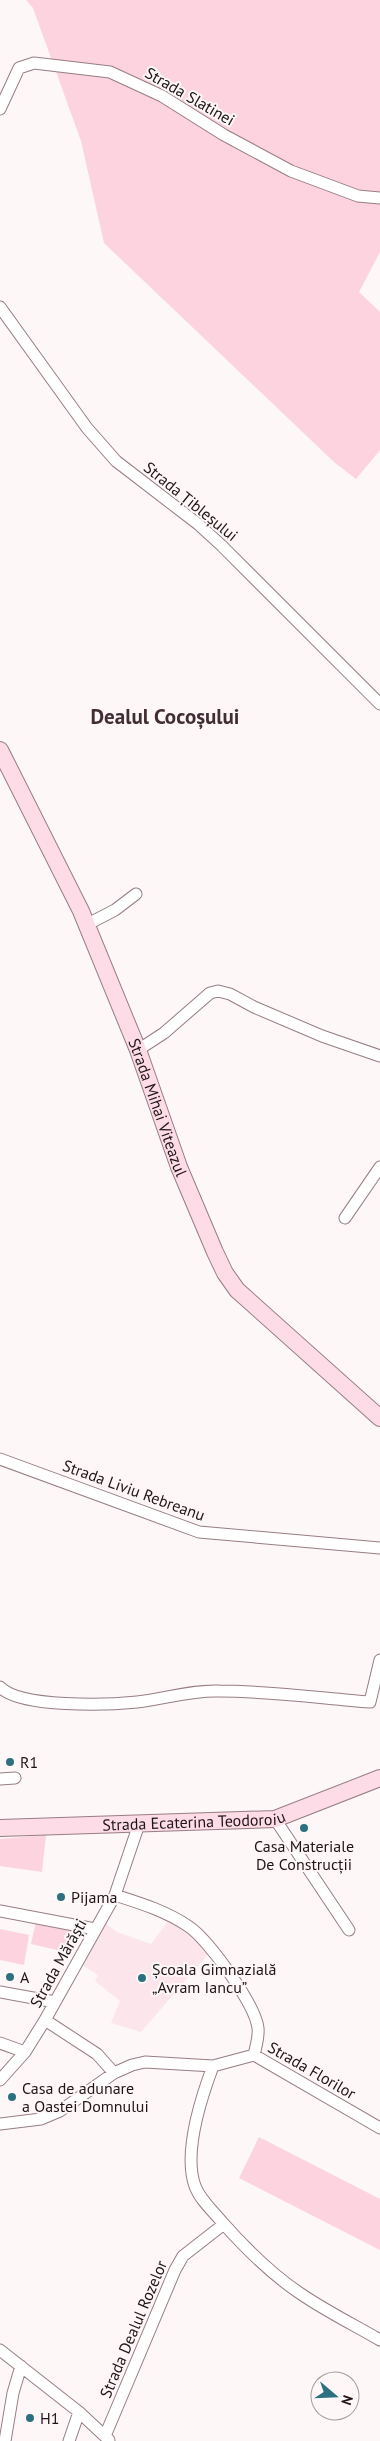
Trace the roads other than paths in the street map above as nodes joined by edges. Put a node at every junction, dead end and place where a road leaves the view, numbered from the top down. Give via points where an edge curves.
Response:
1 (0, 109) edge
2 (380, 198) edge
3 (0, 307) edge
4 (380, 704) edge
5 (0, 750) edge
6 (136, 894) dead end
7 (86, 925) junction
8 (138, 1050) junction
9 (380, 1056) edge
10 (380, 1167) edge
11 (345, 1218) dead end
12 (380, 1418) edge
13 (0, 1459) edge
14 (380, 1548) edge
15 (380, 1660) edge
16 (0, 1687) edge
17 (15, 1778) dead end
18 (380, 1778) edge
19 (0, 1779) edge
20 (275, 1819) junction
21 (139, 1824) junction
22 (0, 1828) edge
23 (115, 1894) junction
24 (0, 1912) edge
25 (95, 1929) junction
26 (349, 1930) dead end
27 (0, 1992) edge
28 (56, 2002) junction
29 (45, 2020) junction
30 (0, 2043) edge
31 (24, 2052) junction
32 (254, 2055) junction
33 (213, 2066) junction
34 (114, 2073) junction
35 (0, 2080) edge
36 (0, 2124) edge
37 (380, 2128) edge
38 (224, 2224) junction
39 (380, 2340) edge
40 (0, 2350) edge
41 (21, 2366) junction
42 (79, 2412) junction
43 (108, 2439) edge
44 (5, 2441) edge
45 (69, 2441) edge

1 - 2 street, Strada Slatinei via 19,68 26,65 34,63 110,72 162,96 224,135 291,171 358,196
3 - 4 street, Strada Țibleșului via 87,428 116,461 221,545
5 - 7 main road, Strada Mihai Viteazul
6 - 7 street
7 - 8 main road, Strada Mihai Viteazul
8 - 9 street via 164,1033 210,993 218,991 322,1036
8 - 12 main road, Strada Mihai Viteazul via 179,1167 225,1273 237,1290
10 - 11 street
13 - 14 street, Strada Liviu Rebreanu via 199,1532
15 - 16 street via 370,1702 220,1690 137,1702 45,1703 16,1697
17 - 19 street
18 - 20 main road, Strada Ecaterina Teodoroiu
20 - 21 main road, Strada Ecaterina Teodoroiu
20 - 26 street
21 - 22 main road, Strada Ecaterina Teodoroiu
21 - 23 street, Strada Mărăști
23 - 25 street, Strada Mărăști
23 - 32 street via 186,1924 208,1945 256,2018 258,2029
24 - 25 street
25 - 28 street, Strada Mărăști
27 - 28 street
28 - 29 street, Strada Mărăști
29 - 31 street, Strada Mărăști
29 - 34 street via 97,2054
30 - 31 street
31 - 35 street, Strada Mărăști
32 - 33 street
32 - 37 street, Strada Florilor
33 - 34 street via 145,2062
33 - 38 street via 197,2117 193,2167 195,2186
34 - 36 street via 60,2111 41,2119
38 - 39 street via 244,2248 302,2295
38 - 43 street, Strada Dealul Rozelor via 183,2256 175,2270
40 - 41 street, Strada Dealul Rozelor
41 - 42 street, Strada Dealul Rozelor
41 - 44 street
42 - 43 street, Strada Dealul Rozelor
42 - 45 street

